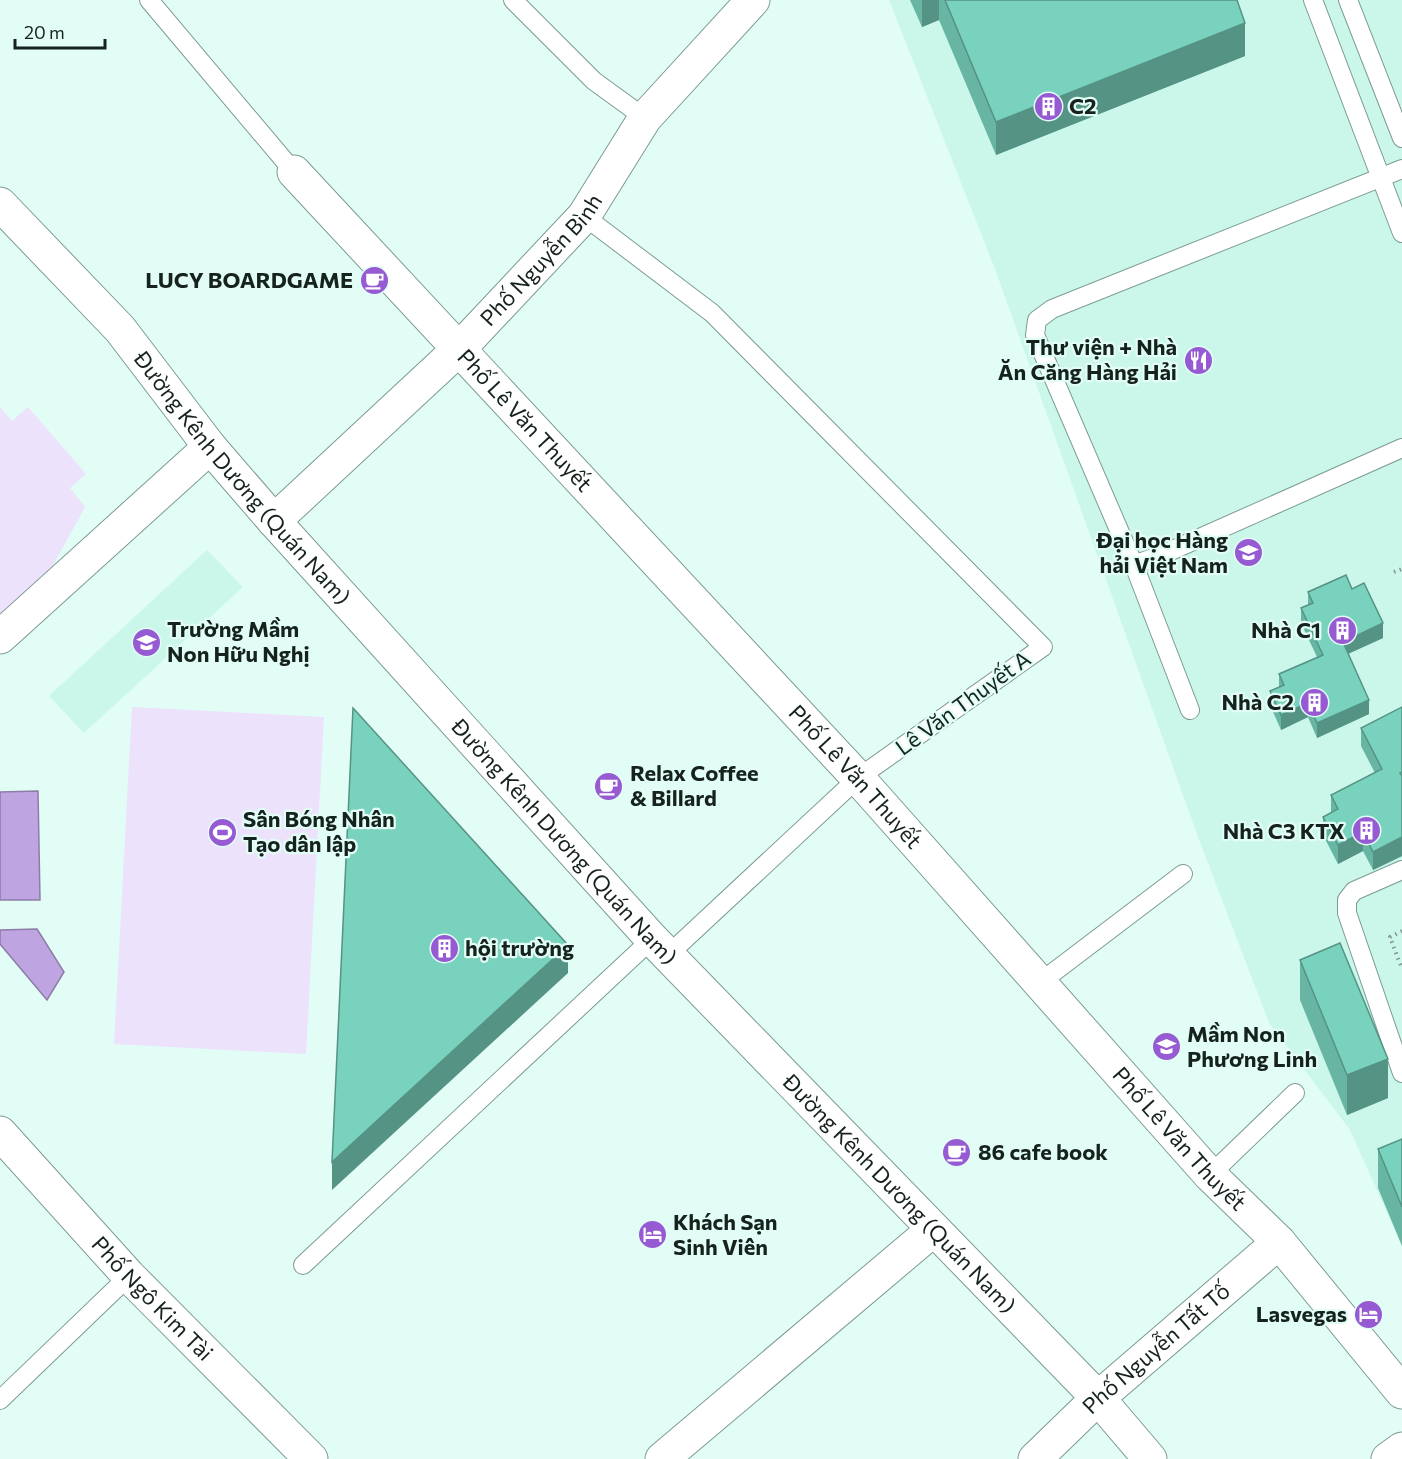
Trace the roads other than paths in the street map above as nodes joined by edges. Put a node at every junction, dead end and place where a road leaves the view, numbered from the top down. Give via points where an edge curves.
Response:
1 (149, 0) edge
2 (513, 0) edge
3 (753, 0) edge
4 (1313, 0) edge
5 (1348, 0) edge
6 (645, 118) junction
7 (1402, 138) edge
8 (1402, 170) edge
9 (294, 172) joint
10 (1381, 178) junction
11 (0, 204) edge
12 (584, 216) junction
13 (1402, 232) edge
14 (460, 348) junction
15 (210, 447) junction
16 (1402, 448) edge
17 (274, 521) junction
18 (1134, 565) junction
19 (0, 637) edge
20 (1190, 710) dead end
21 (858, 778) junction
22 (1402, 870) edge
23 (1184, 874) dead end
24 (661, 947) junction
25 (1038, 984) junction
26 (1402, 1073) edge
27 (1295, 1093) dead end
28 (0, 1133) edge
29 (1210, 1175) junction
30 (933, 1230) junction
31 (1279, 1242) junction
32 (303, 1265) dead end
33 (129, 1276) junction
34 (1402, 1392) edge
35 (1098, 1398) junction
36 (0, 1400) edge
37 (1402, 1449) edge
38 (311, 1459) edge
39 (662, 1459) edge
40 (1035, 1459) edge
41 (1150, 1459) edge
42 (1388, 1459) edge

1 - 9 lane
2 - 6 lane via 594,81
3 - 6 street, Phố Nguyễn Bình
4 - 10 lane
5 - 7 lane
6 - 12 street, Phố Nguyễn Bình
8 - 10 lane
9 - 14 street, Phố Lê Văn Thuyết
10 - 13 lane
10 - 18 lane via 1052,309 1037,320 1035,335
11 - 15 street, Đường Kênh Dương (Quán Nam) via 120,329
12 - 14 street, Phố Nguyễn Bình
12 - 21 lane, Lê Văn Thuyết A via 712,314 1042,647
14 - 17 street, Phố Nguyễn Bình
14 - 21 street, Phố Lê Văn Thuyết
15 - 17 street, Đường Kênh Dương (Quán Nam)
15 - 19 street
16 - 18 lane
17 - 24 street, Đường Kênh Dương (Quán Nam)
18 - 20 lane
21 - 24 lane, Lê Văn Thuyết A
21 - 25 street, Phố Lê Văn Thuyết
22 - 26 lane via 1354,891 1347,900 1347,913
23 - 25 lane
24 - 30 street, Đường Kênh Dương (Quán Nam)
24 - 32 lane, Lê Văn Thuyết A
25 - 29 street, Phố Lê Văn Thuyết
27 - 29 lane
28 - 33 street, Phố Ngô Kim Tài
29 - 31 street, Phố Lê Văn Thuyết
30 - 35 street, Đường Kênh Dương (Quán Nam)
30 - 39 street
31 - 34 street, Phố Lê Văn Thuyết
31 - 35 street, Phố Nguyễn Tất Tố
33 - 36 lane
33 - 38 street, Phố Ngô Kim Tài
35 - 40 street, Phố Nguyễn Tất Tố
35 - 41 street, Đường Kênh Dương (Quán Nam)
37 - 42 street

